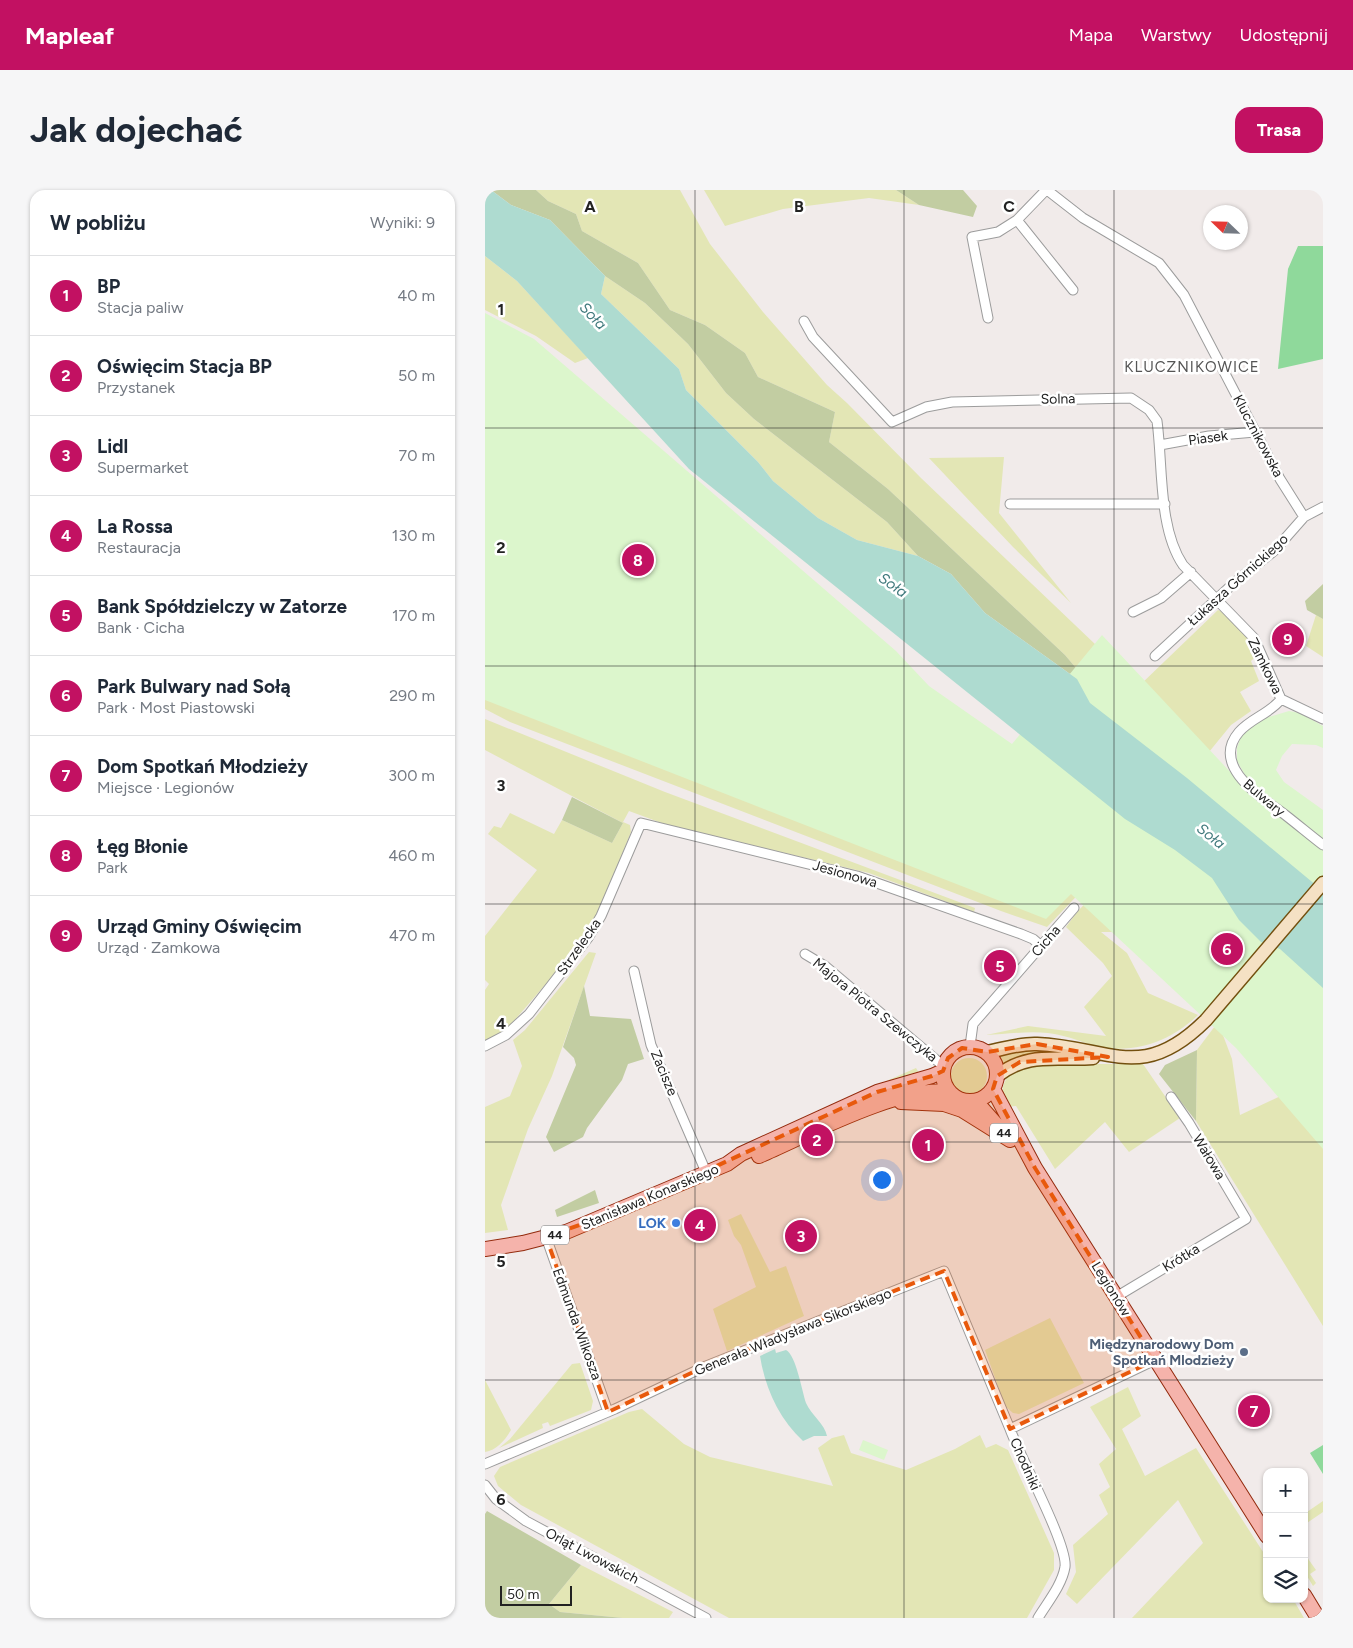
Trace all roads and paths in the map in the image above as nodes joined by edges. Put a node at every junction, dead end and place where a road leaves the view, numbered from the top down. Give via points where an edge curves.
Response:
1 (1046, 190) edge
2 (1017, 220) junction
3 (1073, 290) dead end
4 (988, 318) dead end
5 (804, 321) dead end
6 (1255, 432) junction
7 (1160, 445) junction
8 (1010, 504) dead end
9 (1165, 504) junction
10 (1323, 507) edge
11 (1304, 517) junction
12 (1191, 572) junction
13 (1217, 599) junction
14 (1133, 612) dead end
15 (1155, 656) dead end
16 (1281, 698) junction
17 (1323, 720) edge
18 (641, 824) joint
19 (1323, 845) edge
20 (1323, 883) edge
21 (1074, 908) dead end
22 (1041, 946) junction
23 (805, 954) dead end
24 (634, 970) dead end
25 (485, 1046) edge
26 (970, 1046) junction
27 (987, 1052) junction
28 (1108, 1057) junction
29 (944, 1067) junction
30 (995, 1083) junction
31 (950, 1093) junction
32 (1171, 1097) dead end
33 (971, 1101) junction
34 (885, 1102) junction
35 (1010, 1140) junction
36 (727, 1164) junction
37 (1035, 1168) junction
38 (706, 1172) junction
39 (1246, 1219) joint
40 (545, 1238) junction
41 (485, 1249) edge
42 (1116, 1297) junction
43 (1155, 1360) junction
44 (608, 1412) junction
45 (1010, 1429) junction
46 (485, 1464) edge
47 (485, 1485) edge
48 (1263, 1530) edge
49 (1308, 1601) edge
50 (706, 1618) edge
51 (1038, 1618) edge
52 (1319, 1618) edge

1 - 2 street
1 - 6 street, Klucznikowska via 1083,218 1159,263 1184,295
2 - 3 street
2 - 4 street via 998,232 972,237
5 - 7 street, Solna via 813,337 892,422 926,407 952,402 1131,398 1149,410 1157,422
6 - 7 street, Piasek
6 - 11 street, Klucznikowska
7 - 9 street, Solna
8 - 9 street
9 - 12 street, Solna via 1176,554
10 - 11 street, Łukasza Górnickiego
11 - 13 street, Łukasza Górnickiego via 1274,551
12 - 13 street, Solna
12 - 14 street via 1161,598
13 - 15 street, Łukasza Górnickiego
13 - 16 street, Zamkowa via 1254,638
16 - 17 street, Zamkowa
16 - 19 street, Bulwary via 1238,732 1232,745 1232,761 1247,787
18 - 22 street, Jesionowa via 857,876 1021,934
18 - 25 street, Strzelecka via 601,916 588,938 529,1014 506,1035
20 - 28 street via 1189,1036 1170,1048 1141,1057
21 - 22 street, Cicha
22 - 26 street, Cicha via 973,1024
23 - 29 street, Majora Piotra Szewczyka via 825,966
24 - 38 street, Zacisze via 651,1044
26 - 27 main road
26 - 29 main road, 44 via 954,1052
27 - 28 street via 1037,1044
27 - 30 main road, 44 via 996,1066
28 - 30 street via 1031,1060 1015,1064
29 - 31 main road
29 - 36 main road, Stanisława Konarskiego / 44 via 932,1076 877,1092 741,1154
30 - 33 main road via 984,1097
30 - 37 main road, Legionów / 44
31 - 33 main road, 44
31 - 34 main road, Stanisława Konarskiego / 44 via 928,1090
32 - 39 street, Wałowa
33 - 35 main road, Legionów / 44 via 981,1107
34 - 35 main road via 944,1104 962,1110
34 - 36 main road, Stanisława Konarskiego / 44 via 741,1164
35 - 37 main road, Legionów / 44
36 - 38 main road, Stanisława Konarskiego / 44
37 - 42 main road, Legionów / 44
38 - 40 main road, Stanisława Konarskiego / 44 via 586,1225
39 - 42 street, Krótka
40 - 41 main road, Stanisława Konarskiego / 44
40 - 44 street, Edmunda Wilkosza
42 - 43 main road, Legionów / 44
43 - 45 street, Chodniki
43 - 48 main road, Legionów / 44
44 - 45 street, Generała Władysława Sikorskiego via 706,1366 944,1271
44 - 46 street, Generała Władysława Sikorskiego
45 - 51 street, Chodniki via 1065,1561 1061,1577
47 - 50 street, Orląt Lwowskich via 496,1499 526,1521
49 - 52 main road

